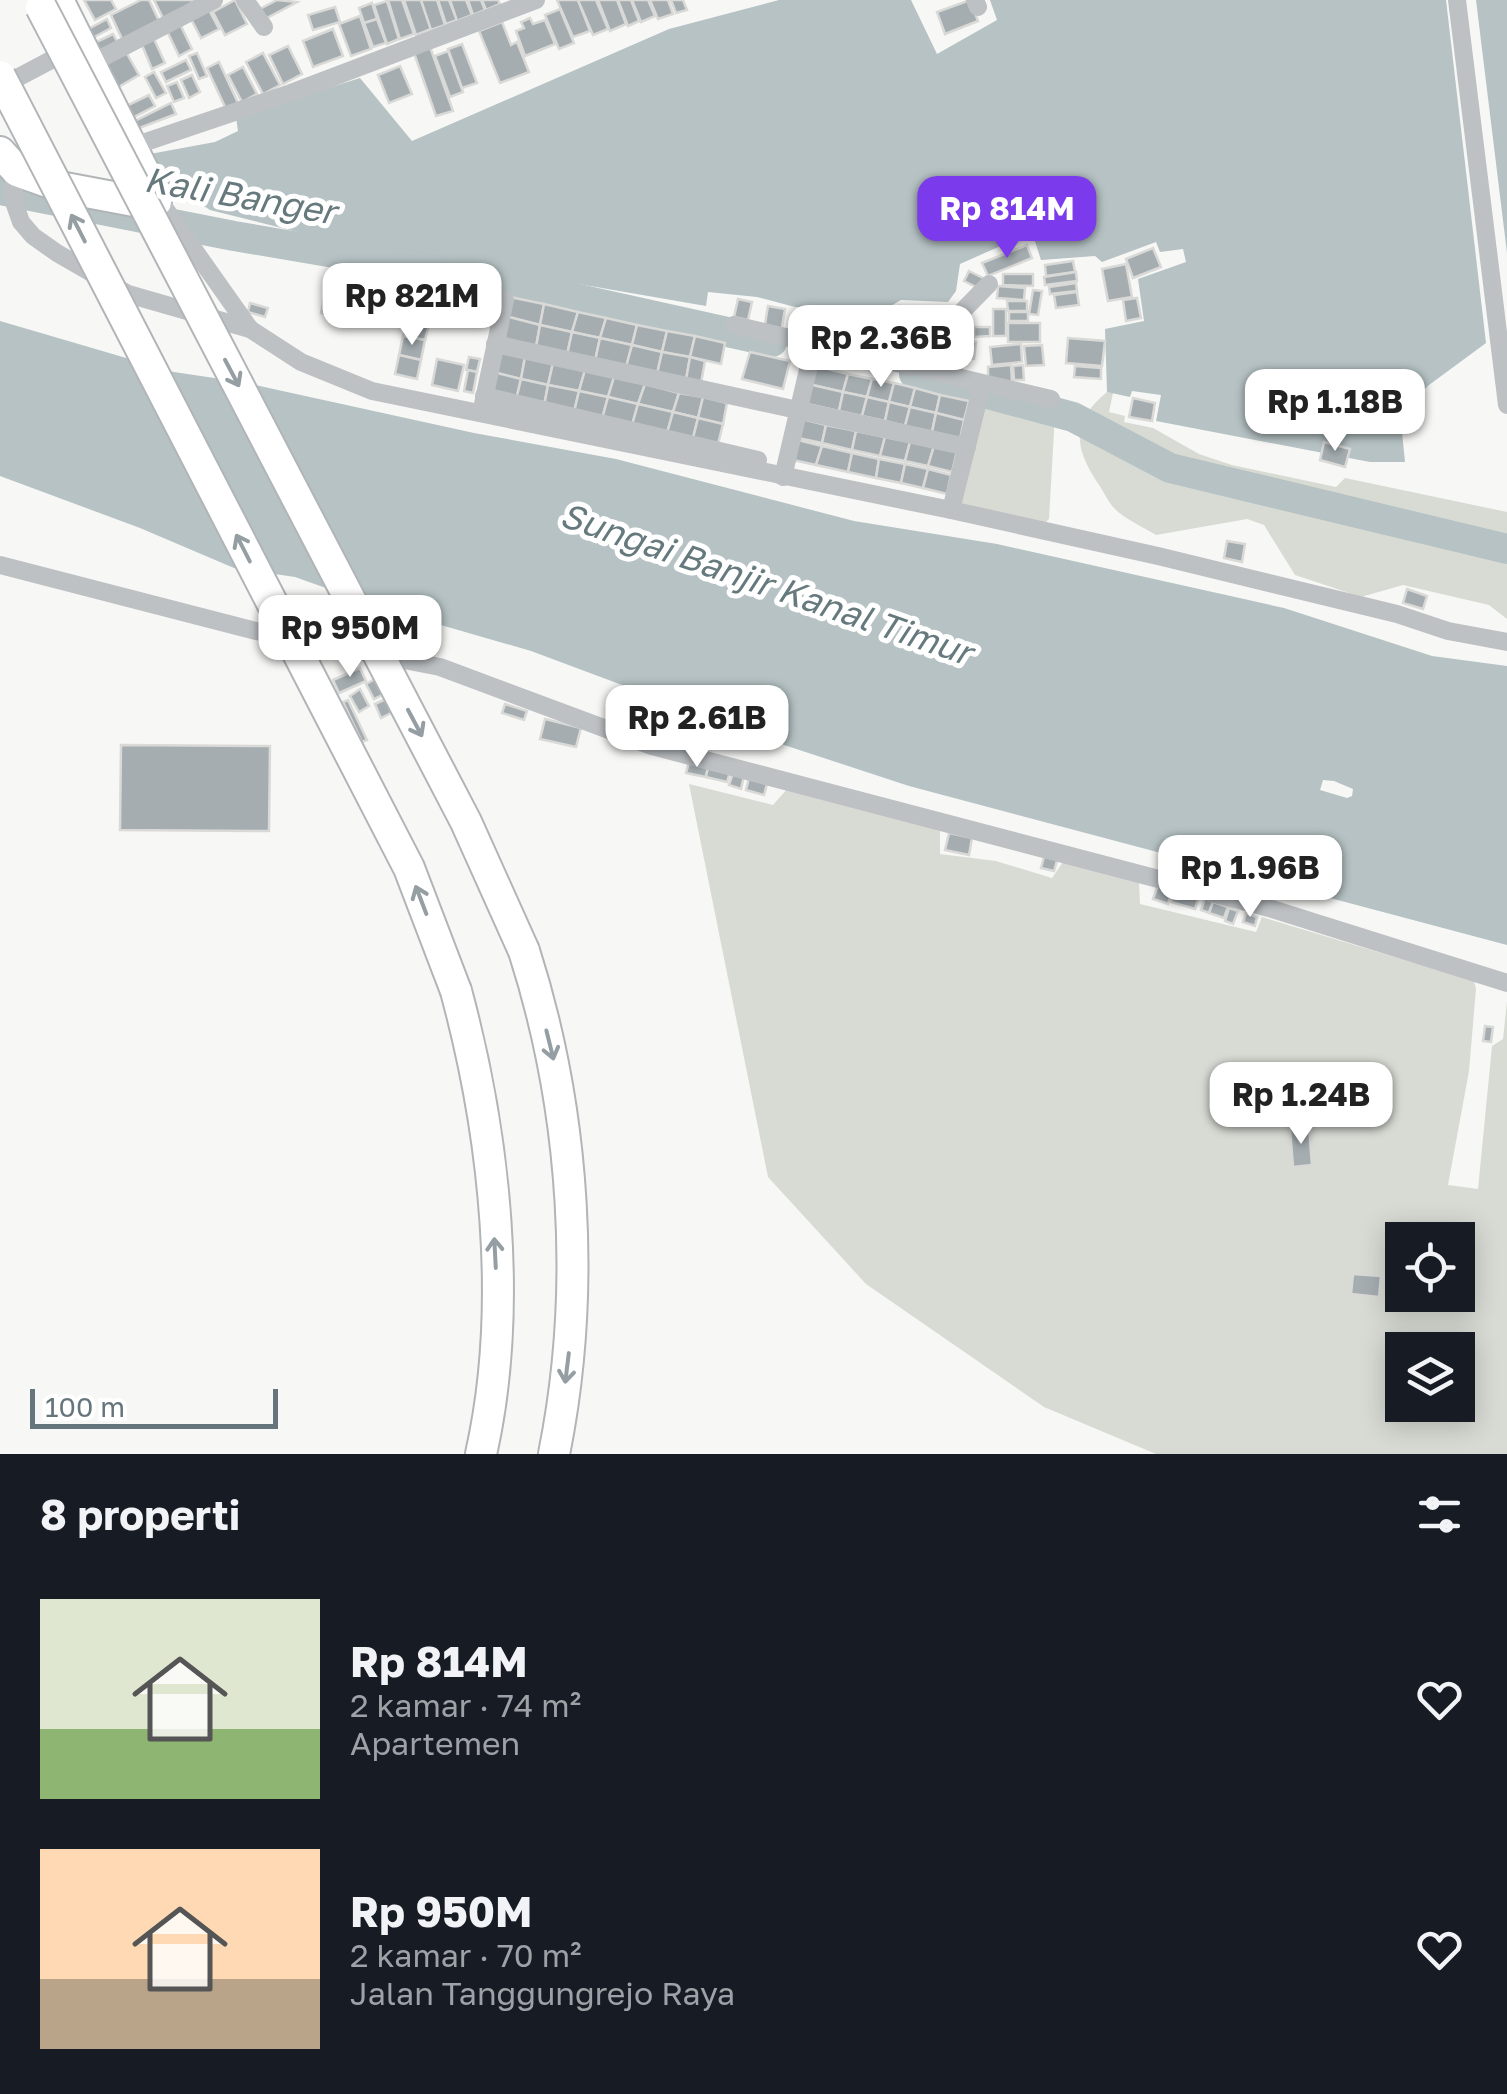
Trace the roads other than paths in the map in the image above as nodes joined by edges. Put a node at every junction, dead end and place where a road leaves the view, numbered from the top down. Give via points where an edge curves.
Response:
1 (214, 0) edge
2 (245, 0) edge
3 (536, 0) edge
4 (1457, 0) edge
5 (46, 2) edge
6 (264, 28) dead end
7 (85, 54) junction
8 (0, 76) edge
9 (0, 88) edge
10 (131, 147) junction
11 (10, 182) edge
12 (156, 196) junction
13 (989, 284) dead end
14 (505, 300) dead end
15 (734, 325) dead end
16 (250, 329) junction
17 (495, 344) junction
18 (814, 344) junction
19 (922, 370) junction
20 (982, 385) junction
21 (1051, 398) dead end
22 (1507, 405) edge
23 (483, 406) junction
24 (798, 410) junction
25 (967, 447) junction
26 (784, 471) junction
27 (953, 505) junction
28 (0, 565) edge
29 (1507, 642) edge
30 (1507, 983) edge
31 (480, 1454) edge
32 (554, 1454) edge

1 - 7 street
2 - 6 street
3 - 10 street
4 - 22 street
5 - 7 highway
5 -> 32 highway, bridge via 466,822 524,951 556,1068 570,1201 570,1338
7 - 9 street
7 - 10 highway
31 -> 8 highway, bridge via 492,1390 492,1169 456,991 408,868
10 - 12 highway
11 - 12 highway via 150,204
11 - 16 street via 20,222 33,236 128,294
12 - 16 street
13 - 19 street via 939,336
14 - 17 street
15 - 18 street
16 - 23 street via 288,356 372,391
17 - 23 street
17 - 24 street
18 - 19 street
18 - 24 street
19 - 20 street
20 - 21 street
20 - 25 street
23 - 26 street
24 - 25 street
24 - 26 street
25 - 27 street
26 - 27 street
27 - 29 street
28 - 30 street via 256,632 440,667 652,746 1269,908

